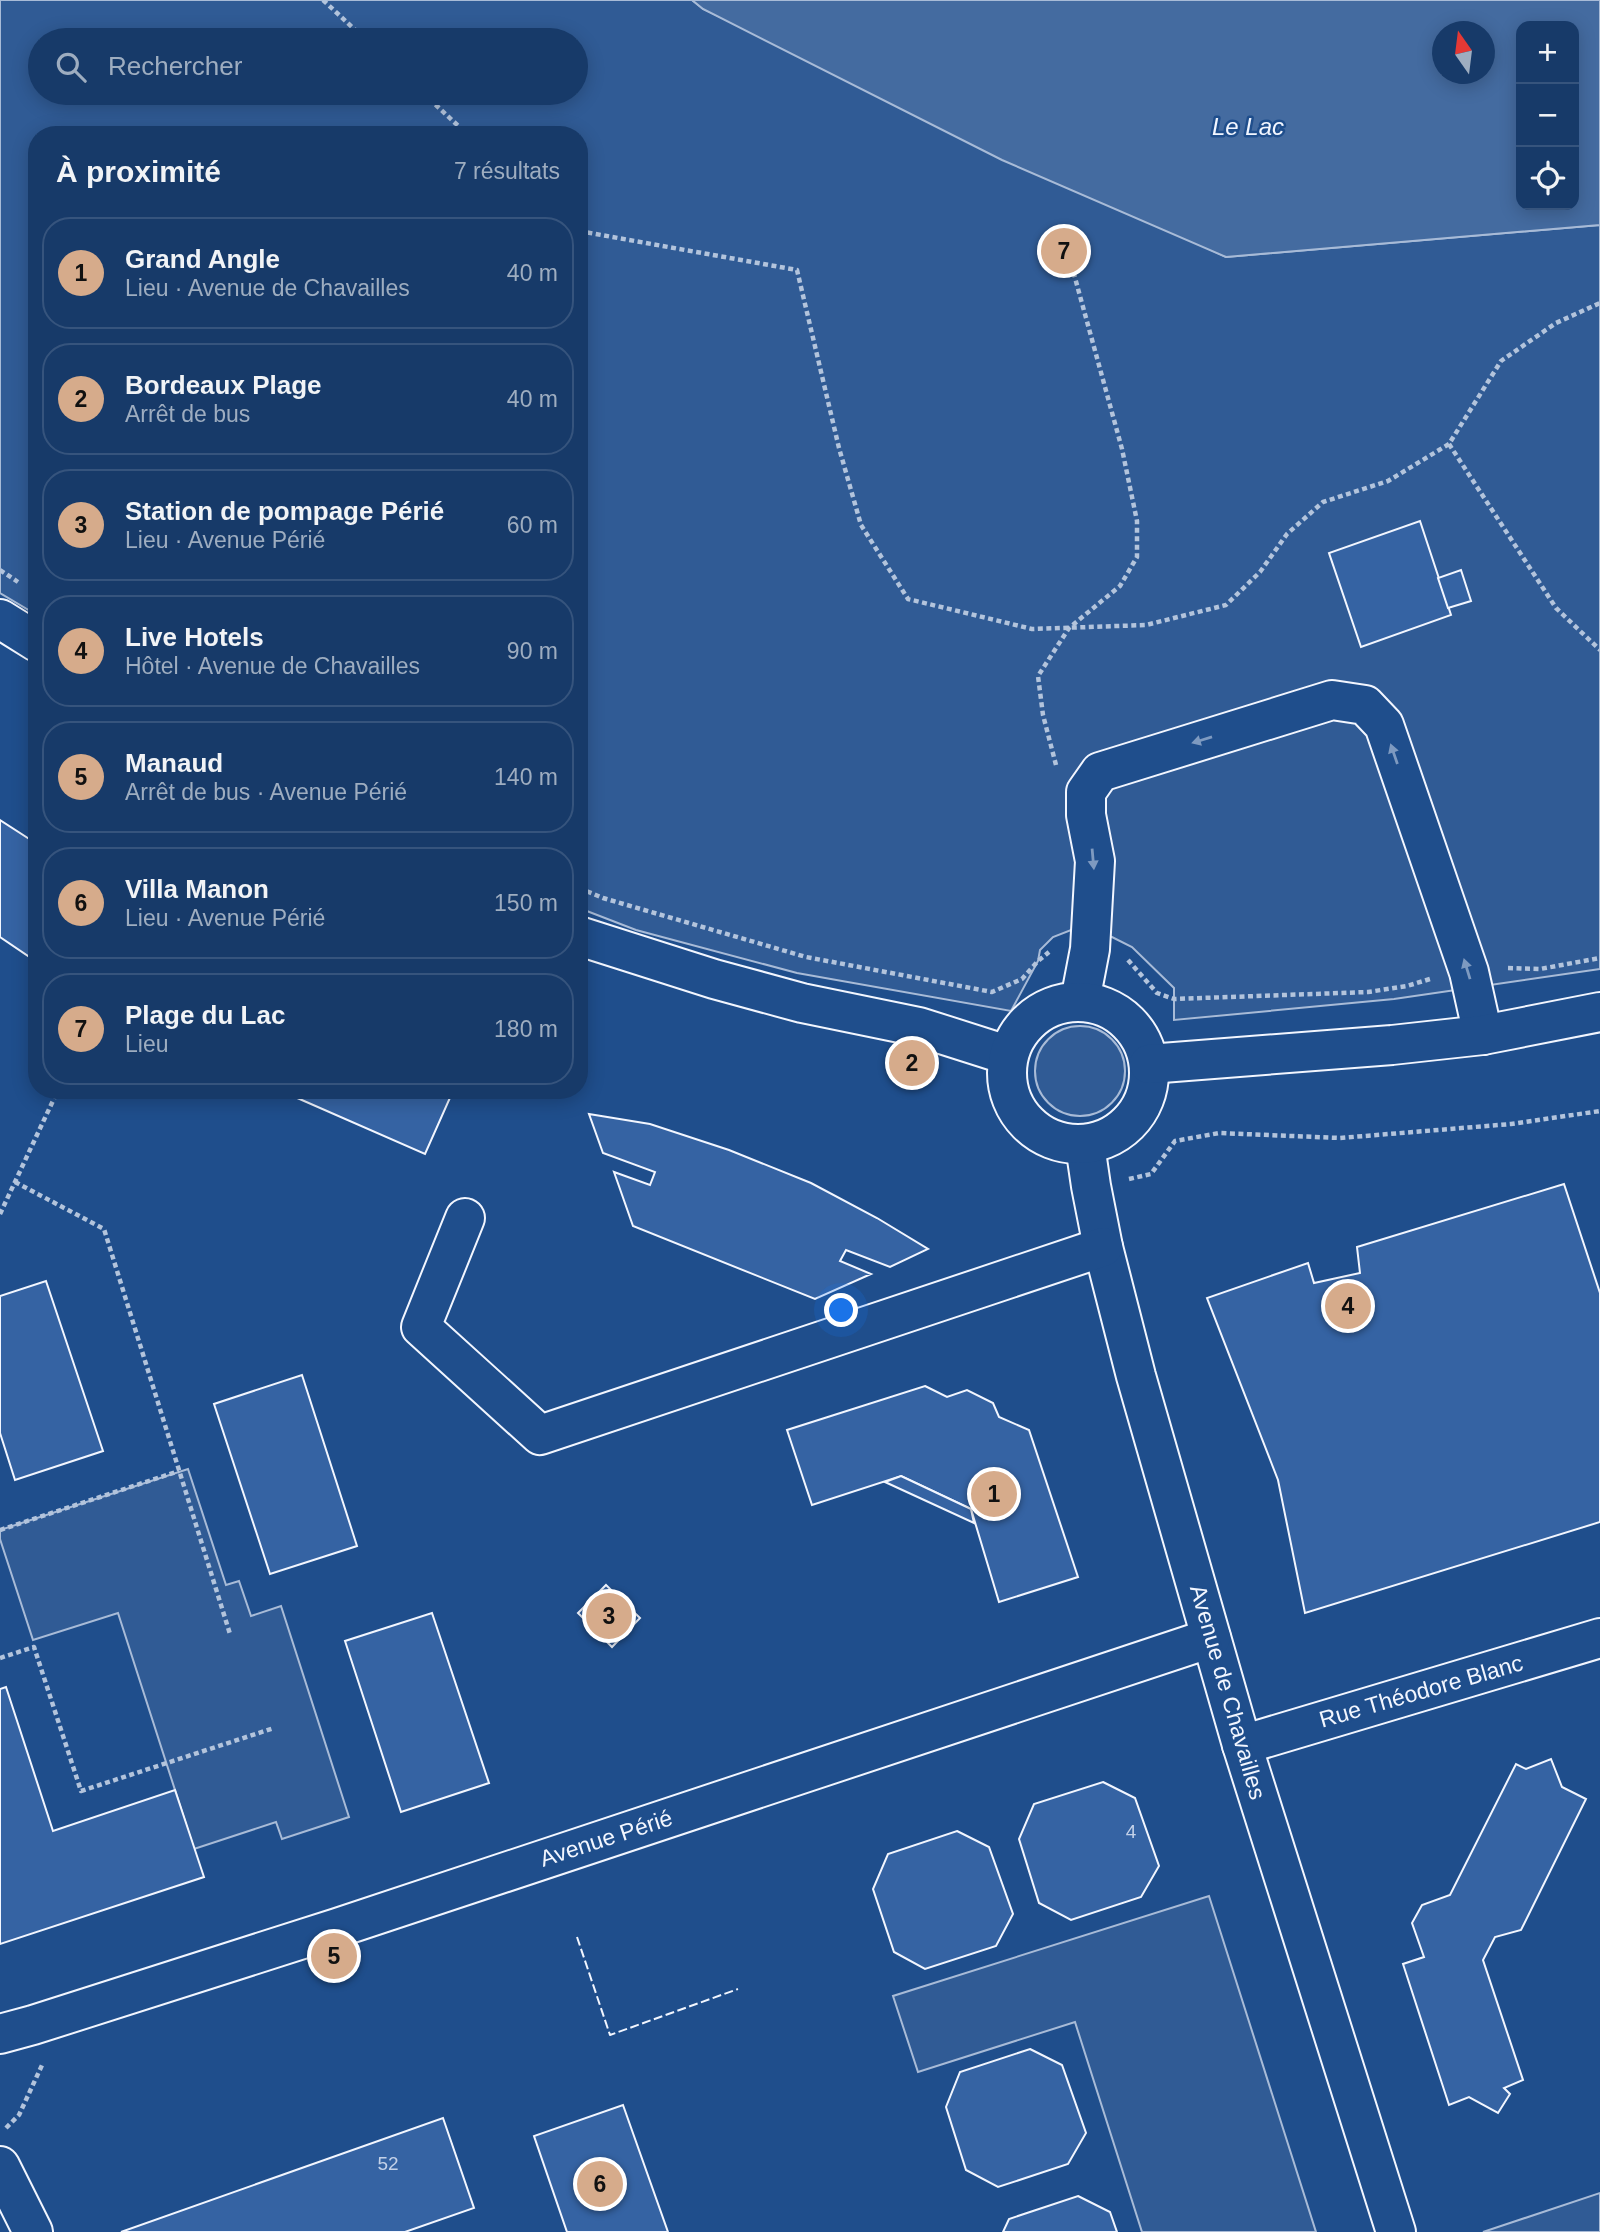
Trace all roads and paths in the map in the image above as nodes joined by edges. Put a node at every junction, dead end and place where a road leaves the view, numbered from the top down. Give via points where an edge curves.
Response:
1 (323, 0) edge
2 (353, 28) edge
3 (436, 105) edge
4 (458, 126) edge
5 (588, 233) edge
6 (1066, 245) dead end
7 (1600, 303) edge
8 (1449, 444) junction
9 (0, 619) edge
10 (1069, 628) junction
11 (28, 636) edge
12 (1600, 650) edge
13 (1086, 792) junction
14 (588, 939) edge
15 (1080, 1001) junction
16 (1600, 1012) edge
17 (1483, 1035) junction
18 (1007, 1055) junction
19 (1149, 1064) junction
20 (54, 1099) edge
21 (1600, 1111) edge
22 (1085, 1145) junction
23 (1121, 1180) dead end
24 (15, 1182) junction
25 (0, 1214) edge
26 (465, 1219) dead end
27 (1103, 1247) junction
28 (179, 1471) junction
29 (0, 1530) edge
30 (230, 1634) dead end
31 (1211, 1638) junction
32 (1600, 1638) edge
33 (0, 1658) edge
34 (274, 1728) dead end
35 (1242, 1745) junction
36 (0, 2034) edge
37 (45, 2059) dead end
38 (0, 2133) edge
39 (0, 2166) edge
40 (33, 2232) edge
41 (1396, 2232) edge

1 - 2 path
3 - 4 path
5 - 10 path via 797,270 861,526 908,600 1032,629
6 - 10 path via 1122,449 1137,521 1138,557 1120,586
7 - 8 path via 1556,323 1501,361
8 - 10 path via 1388,481 1323,502 1287,534 1260,572 1226,605 1146,625
8 - 12 path via 1556,608
9 - 11 street
10 - 13 path via 1038,676 1054,764
13 -> 15 street via 1095,861 1090,949
17 -> 13 street via 1469,972 1384,725 1365,705 1332,700 1100,772
14 - 18 street via 802,1003 919,1027
15 - 18 street via 1048,1007 1022,1026
15 - 19 street via 1113,1010 1137,1032
16 - 17 street
17 - 19 street
18 - 22 street via 1007,1089 1023,1120 1051,1140
19 - 22 street via 1147,1093 1134,1118 1113,1136
20 - 24 path
21 - 23 path via 1511,1124 1340,1138 1219,1133 1175,1141 1151,1174
22 - 27 street, Avenue de Chavailles
24 - 25 path
24 - 28 path via 104,1229
26 - 27 street via 421,1327 540,1435
27 - 31 street, Avenue de Chavailles
28 - 29 path
28 - 30 path
31 - 35 street, Avenue de Chavailles
31 - 36 street, Avenue Périé via 337,1928
32 - 35 street, Rue Théodore Blanc
33 - 34 path via 34,1647 80,1791
35 - 41 street, Avenue de Chavailles
37 - 38 path via 19,2115
39 - 40 street

